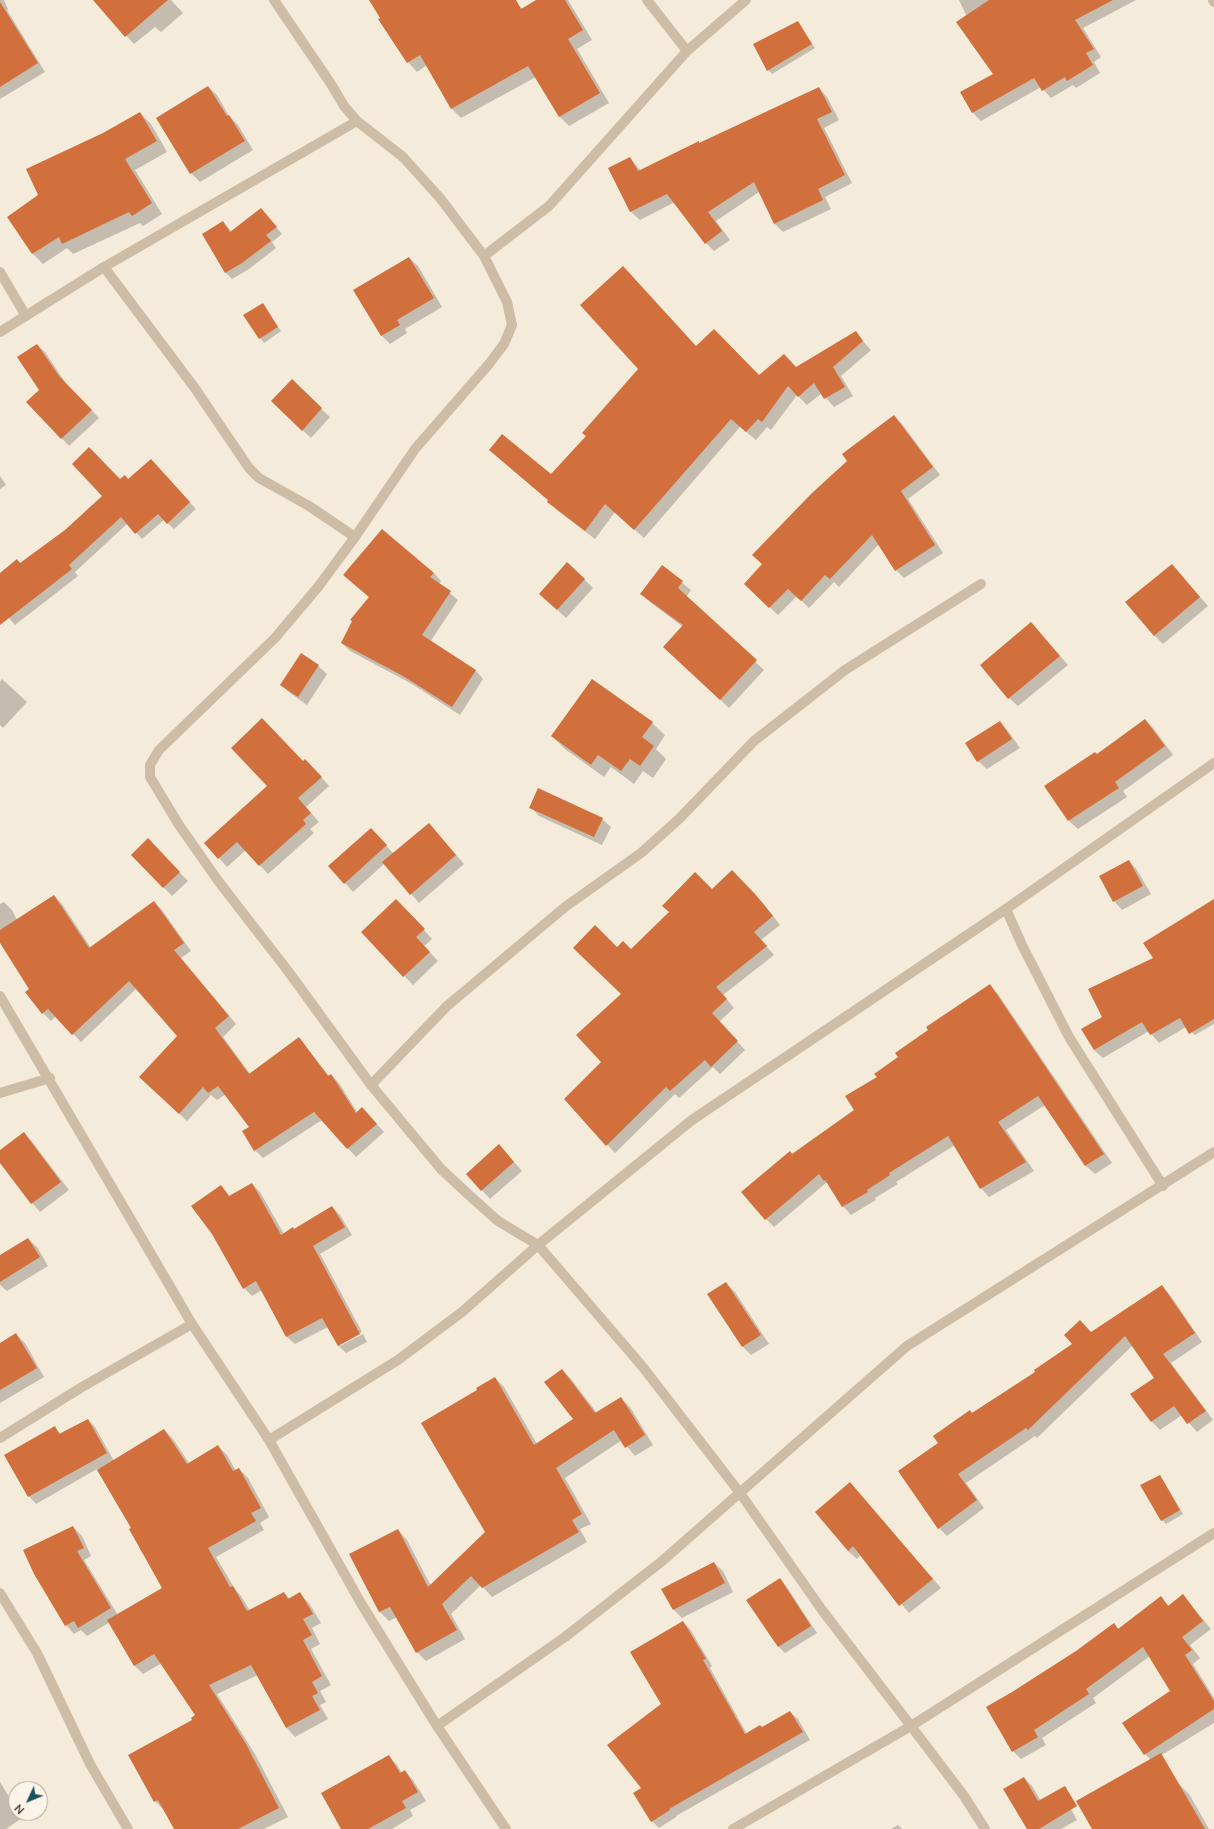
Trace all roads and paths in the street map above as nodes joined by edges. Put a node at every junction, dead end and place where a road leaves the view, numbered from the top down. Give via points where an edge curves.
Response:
1 (274, 0) edge
2 (647, 0) edge
3 (746, 0) edge
4 (687, 51) junction
5 (357, 121) junction
6 (484, 256) junction
7 (104, 267) junction
8 (0, 272) edge
9 (26, 316) junction
10 (0, 332) edge
11 (355, 537) junction
12 (981, 584) dead end
13 (1214, 763) edge
14 (1006, 909) junction
15 (0, 996) edge
16 (50, 1078) junction
17 (371, 1086) junction
18 (0, 1093) edge
19 (1214, 1152) edge
20 (1162, 1186) junction
21 (538, 1245) junction
22 (192, 1324) junction
23 (0, 1438) edge
24 (269, 1440) junction
25 (740, 1493) junction
26 (1214, 1534) edge
27 (0, 1593) edge
28 (437, 1726) junction
29 (911, 1726) junction
30 (128, 1829) edge
31 (506, 1829) edge
32 (733, 1829) edge
33 (986, 1829) edge

1 - 5 street via 344,106
2 - 4 street
3 - 4 street
4 - 6 street via 549,206
5 - 6 street via 403,157 440,198
5 - 7 street
6 - 11 street via 507,302 512,325 504,344 415,449
7 - 9 street
7 - 11 street via 194,387 249,468 259,478 309,506
8 - 9 street
9 - 10 street
11 - 17 street via 318,587 275,638 159,750 150,765 150,777 218,882 288,971
12 - 17 street via 845,670 754,742 641,853 565,907 447,1006
13 - 14 street
14 - 20 street via 1069,1037
14 - 21 street via 692,1120
15 - 16 street
16 - 18 street
16 - 22 street
17 - 21 street via 441,1169 463,1190 498,1221
19 - 20 street
20 - 25 street via 907,1346
21 - 24 street via 462,1312 398,1360
21 - 25 street via 642,1366
22 - 23 street
22 - 24 street
24 - 28 street via 362,1605
25 - 28 street via 661,1562 571,1632
25 - 29 street via 822,1610
26 - 29 street
27 - 30 street via 37,1653 90,1764
28 - 31 street
29 - 32 street
29 - 33 street

